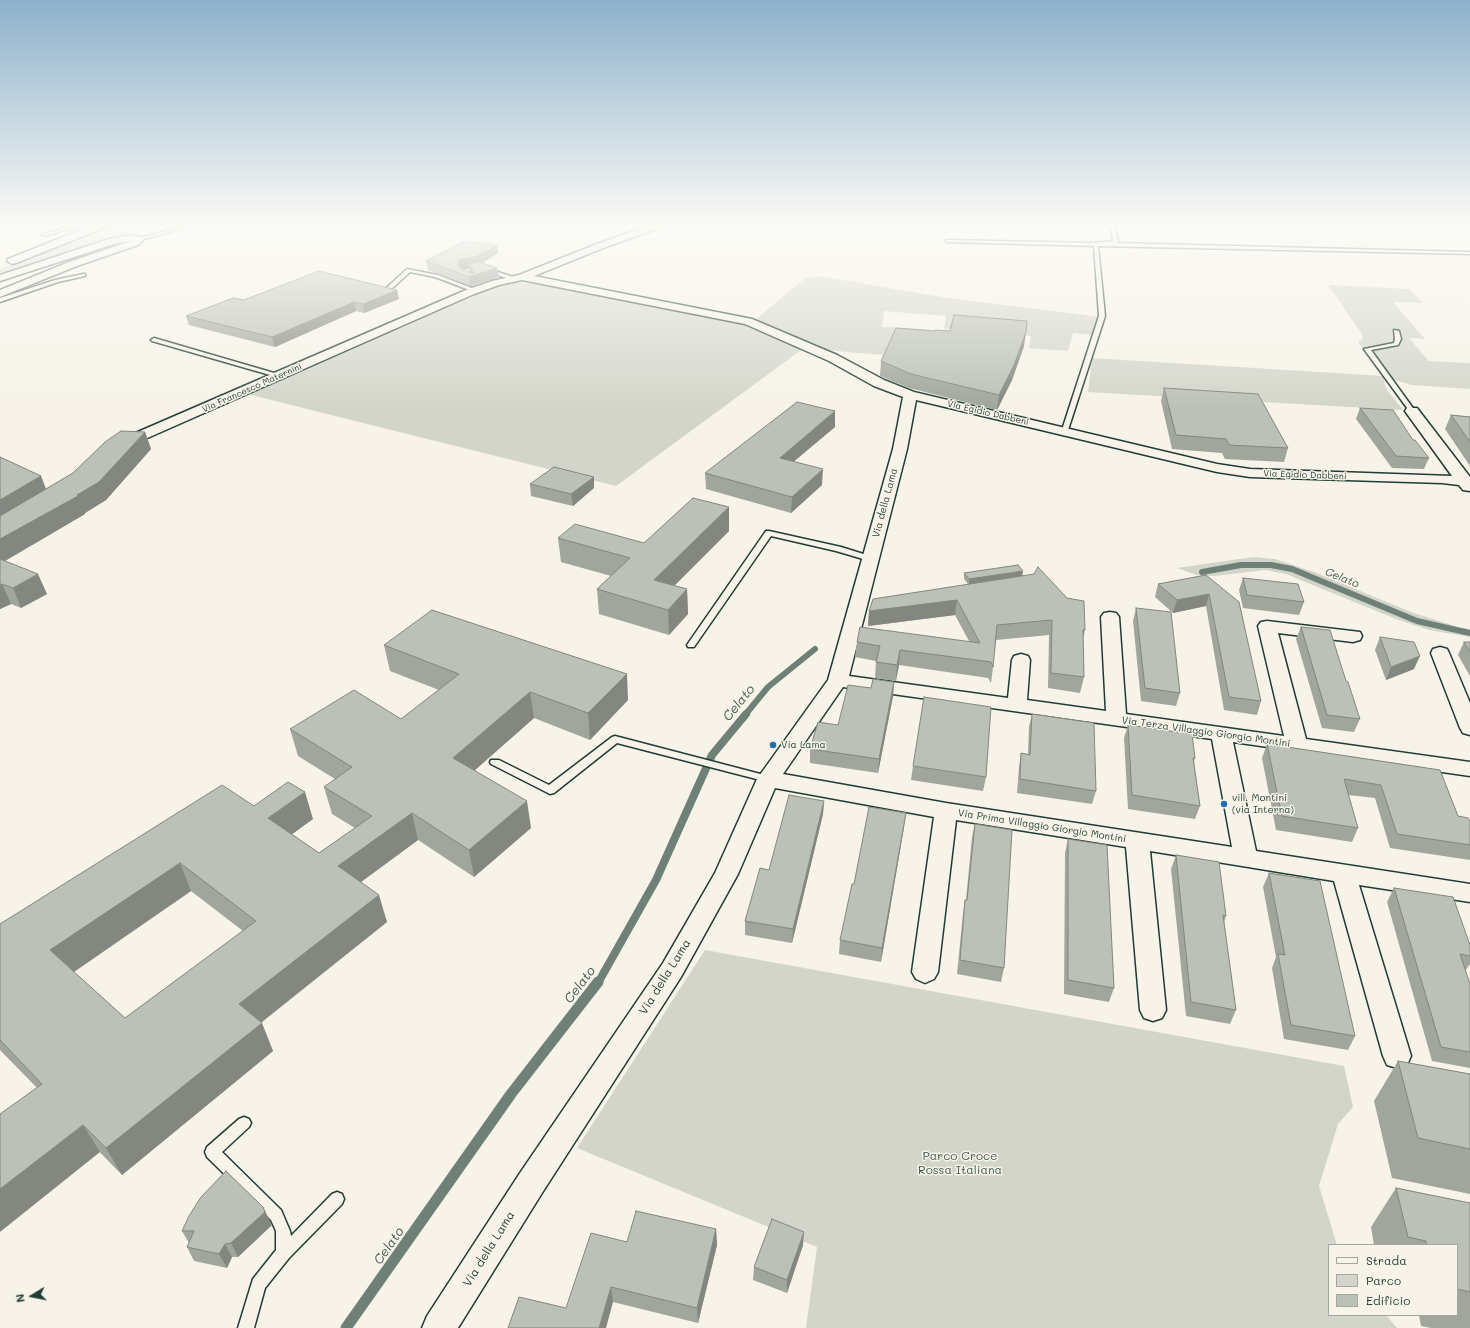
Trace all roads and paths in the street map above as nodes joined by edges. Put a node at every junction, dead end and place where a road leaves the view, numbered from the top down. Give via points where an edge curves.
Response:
1 (22, 285) edge
2 (45, 285) edge
3 (393, 285) edge
4 (473, 285) edge
5 (555, 285) edge
6 (1099, 285) edge
7 (386, 291) edge
8 (0, 294) edge
9 (0, 300) edge
10 (1396, 331) dead end
11 (154, 340) dead end
12 (279, 376) junction
13 (910, 395) junction
14 (1412, 411) joint
15 (1065, 430) junction
16 (112, 450) edge
17 (1468, 485) edge
18 (870, 559) junction
19 (1110, 617) dead end
20 (1353, 636) dead end
21 (691, 645) dead end
22 (1440, 653) dead end
23 (1021, 660) dead end
24 (838, 680) junction
25 (1017, 705) junction
26 (1116, 719) junction
27 (1470, 728) edge
28 (1221, 734) junction
29 (1297, 745) junction
30 (495, 762) dead end
31 (1470, 769) edge
32 (768, 779) junction
33 (946, 811) junction
34 (1137, 841) junction
35 (1246, 858) junction
36 (1344, 873) junction
37 (1470, 893) edge
38 (925, 972) dead end
39 (1153, 1010) dead end
40 (1397, 1056) dead end
41 (244, 1123) dead end
42 (337, 1199) dead end
43 (284, 1253) junction
44 (246, 1328) edge
45 (439, 1328) edge

1 - 8 street
2 - 9 lane
3 - 7 lane
4 - 12 street, Via Francesco Maternini
5 - 13 street, Via Egidio Dabbeni via 748,321
6 - 15 lane via 1102,316
10 - 14 lane via 1396,344 1367,350
11 - 12 lane
12 - 16 street, Via Francesco Maternini
13 - 15 street, Via Egidio Dabbeni
13 - 18 street, Via della Lama via 900,449
14 - 17 street
15 - 17 street, Via Egidio Dabbeni via 1217,468 1250,473 1442,479
18 - 21 lane via 769,533
18 - 24 street, Via della Lama via 864,609
19 - 26 street, Via Terza Villaggio Giorgio Montini
20 - 29 street, Via Terza Villaggio Giorgio Montini via 1267,626
22 - 27 street
23 - 25 street
24 - 25 street, Via Terza Villaggio Giorgio Montini
24 - 32 street, Via della Lama
25 - 26 street, Via Terza Villaggio Giorgio Montini
26 - 28 street, Via Terza Villaggio Giorgio Montini
28 - 29 street, Via Terza Villaggio Giorgio Montini
28 - 35 street
29 - 31 street, Via Terza Villaggio Giorgio Montini
30 - 32 lane via 550,790 616,739
32 - 33 street, Via Prima Villaggio Giorgio Montini
32 - 45 street, Via della Lama via 726,874 672,970
33 - 34 street, Via Prima Villaggio Giorgio Montini
33 - 38 street, Via Prima Villaggio Giorgio Montini
34 - 35 street, Via Prima Villaggio Giorgio Montini
34 - 39 street, Via Prima Villaggio Giorgio Montini
35 - 36 street, Via Prima Villaggio Giorgio Montini
36 - 37 street, Via Prima Villaggio Giorgio Montini
36 - 40 street
41 - 43 lane via 212,1152 276,1215 284,1231
42 - 43 lane
43 - 44 lane via 258,1284

